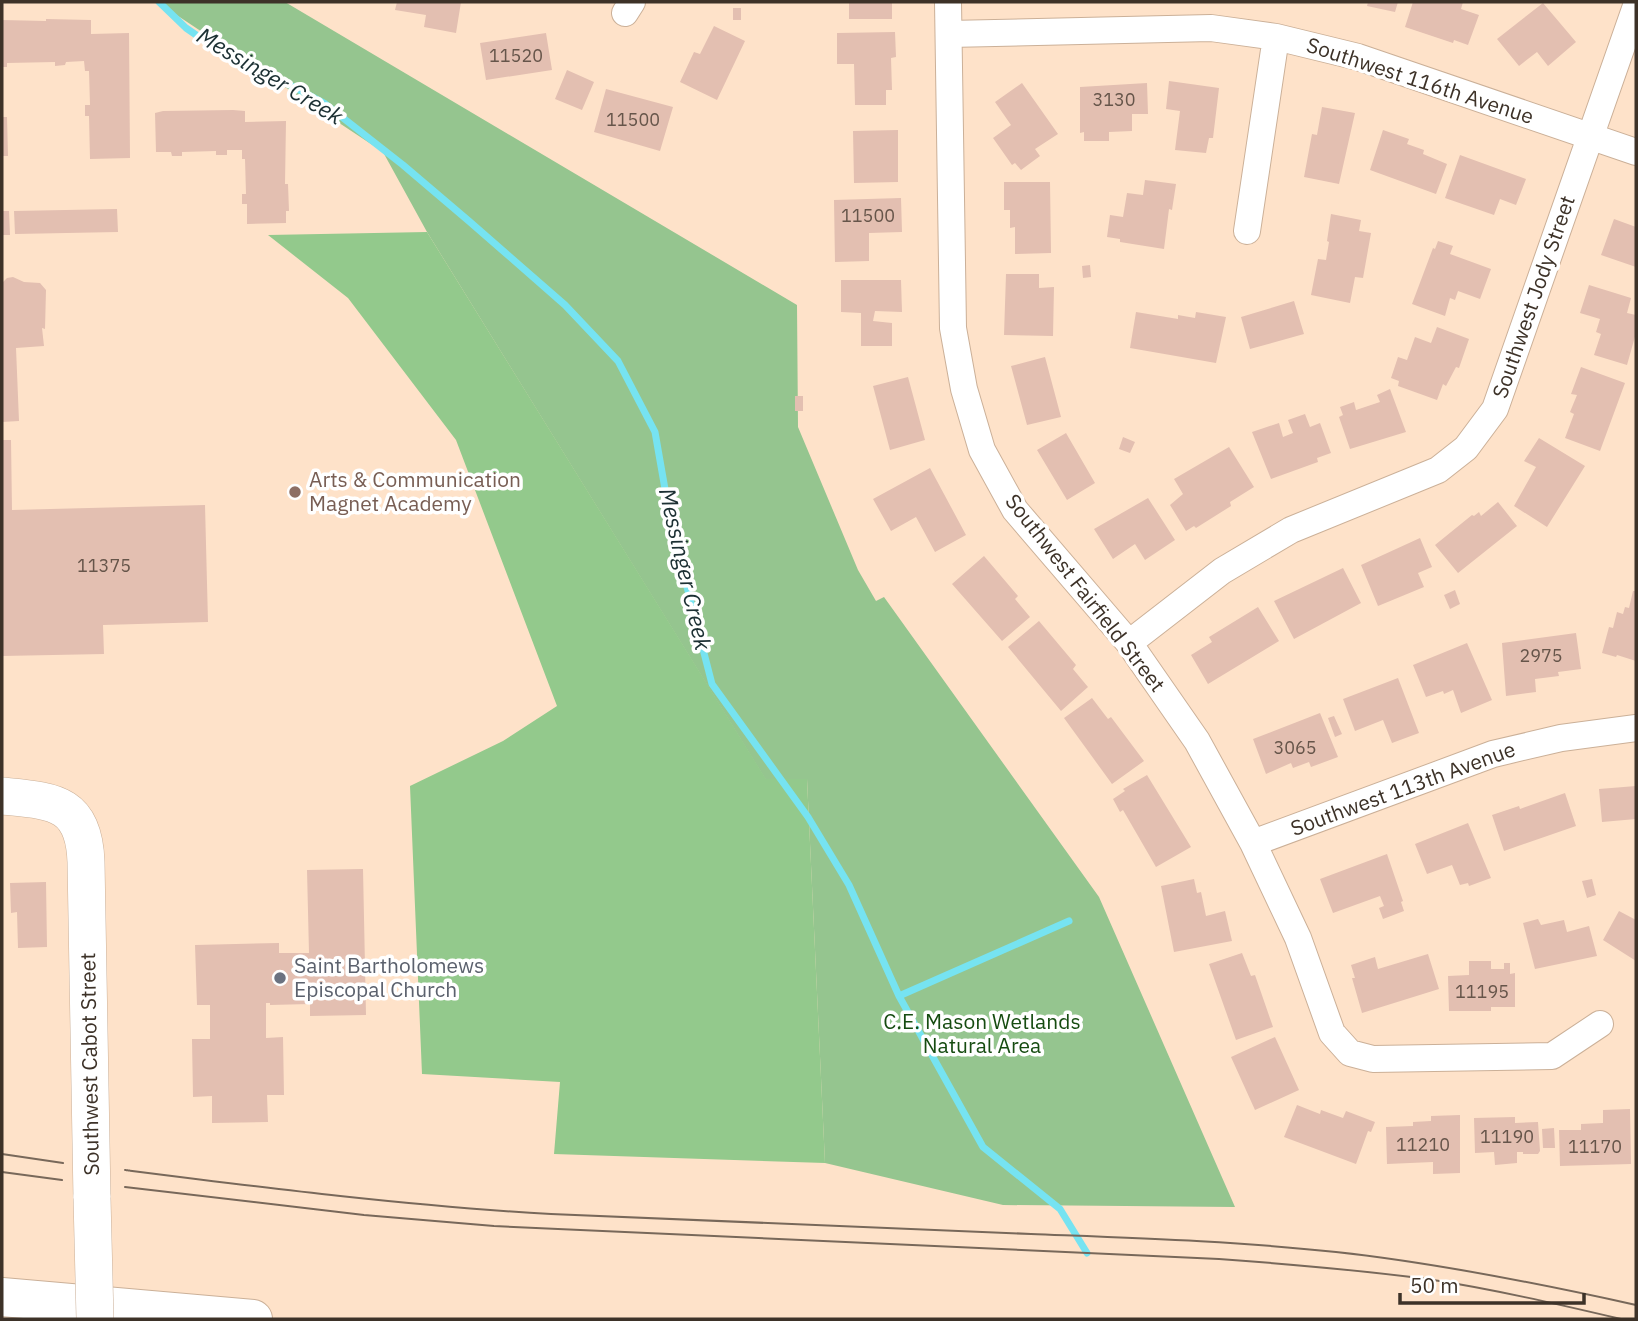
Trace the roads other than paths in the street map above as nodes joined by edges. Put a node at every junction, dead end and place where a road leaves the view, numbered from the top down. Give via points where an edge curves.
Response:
1 (948, 2) edge
2 (1636, 6) edge
3 (949, 34) junction
4 (1276, 37) junction
5 (1590, 136) junction
6 (1636, 152) edge
7 (1247, 231) dead end
8 (1129, 643) junction
9 (1636, 728) edge
10 (2, 796) edge
11 (1253, 843) junction
12 (1600, 1024) dead end
13 (2, 1297) edge
14 (95, 1319) edge
15 (253, 1319) edge

1 - 3 street, Southwest Fairfield Street
2 - 5 street, Southwest Jody Street
3 - 4 street, Southwest 116th Avenue via 1211,28
3 - 8 street, Southwest Fairfield Street via 953,328 982,450 1015,510
4 - 5 street, Southwest 116th Avenue via 1359,57
4 - 7 street
5 - 6 street, Southwest 116th Avenue
5 - 8 street, Southwest Jody Street via 1495,409 1466,448 1438,470 1291,530 1222,571
8 - 11 street, Southwest Fairfield Street via 1197,741
9 - 11 street, Southwest 113th Avenue via 1561,738 1493,754
10 - 14 street, Southwest Cabot Street, bridge via 51,802 69,813 78,822 86,848
11 - 12 street, Southwest Fairfield Street via 1298,938 1332,1033 1350,1053 1373,1059 1552,1056
13 - 15 highway

